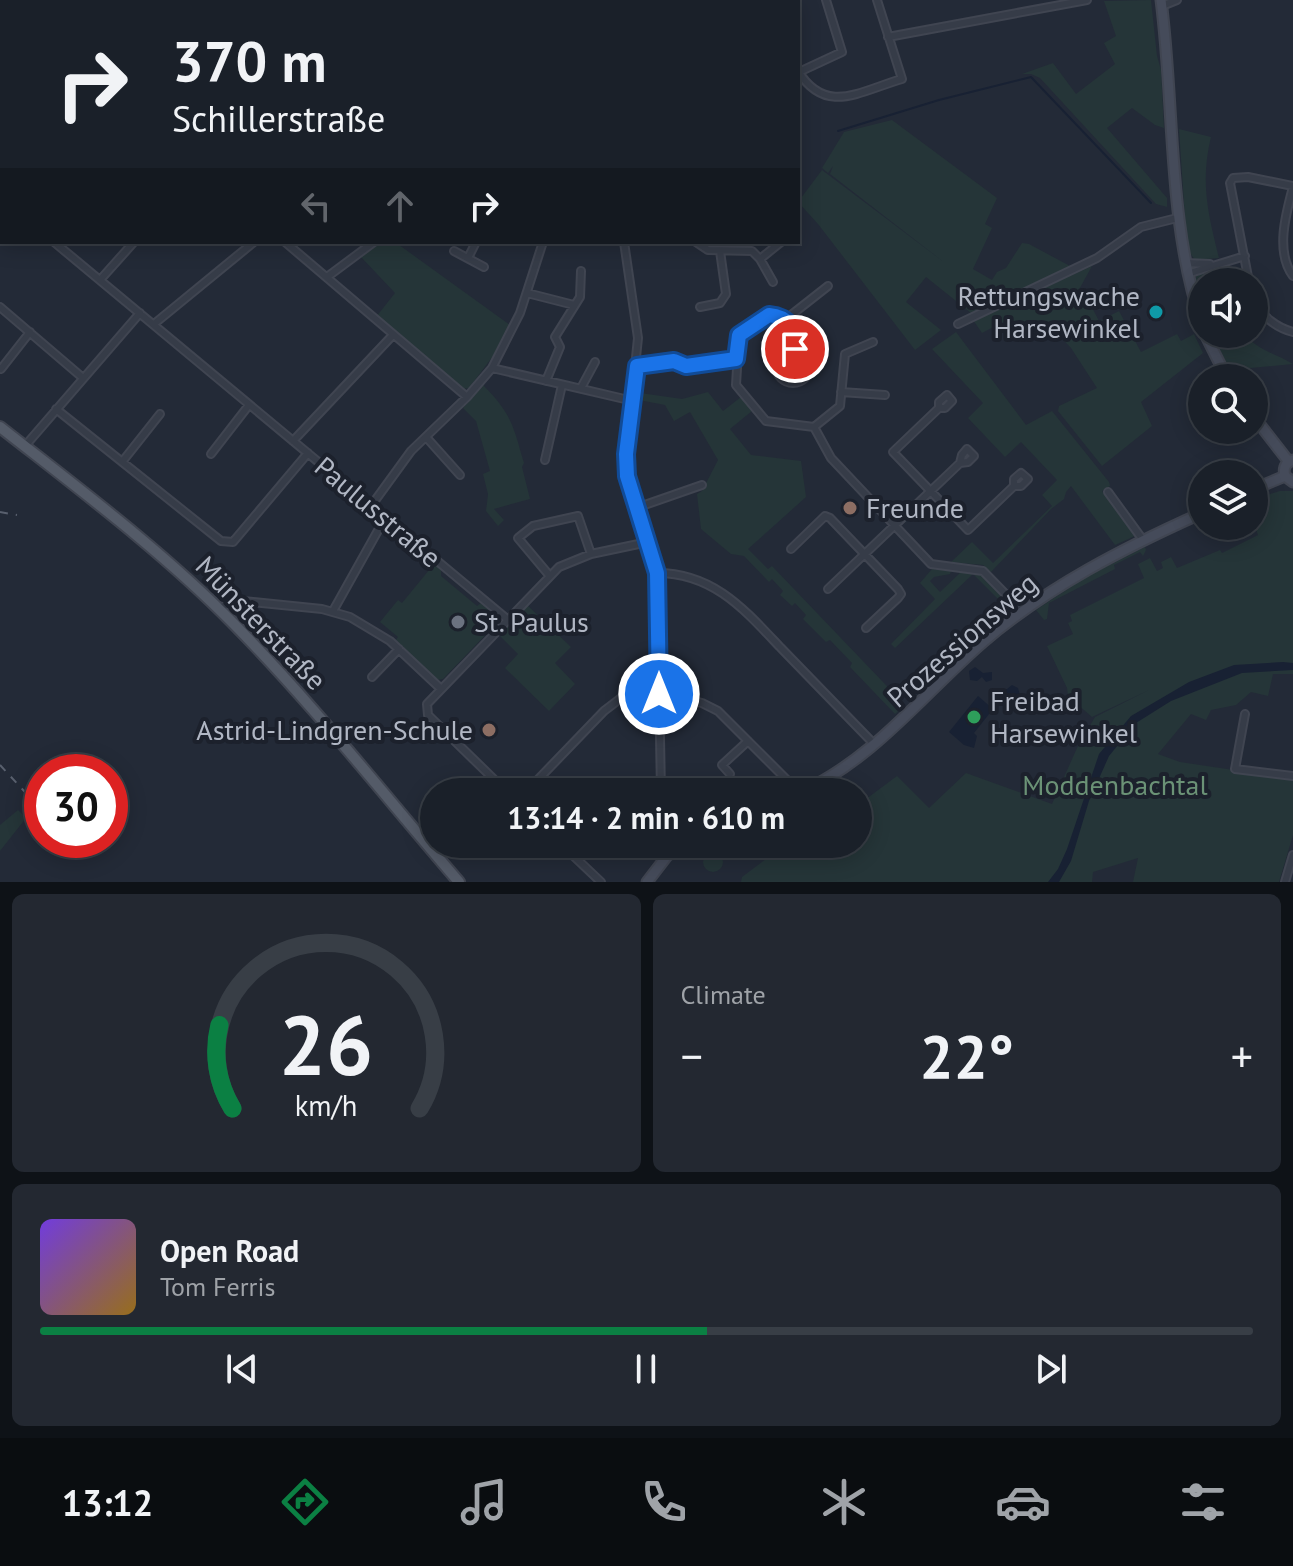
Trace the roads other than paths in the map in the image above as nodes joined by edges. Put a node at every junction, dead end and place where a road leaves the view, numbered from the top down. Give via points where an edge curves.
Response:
1 (826, 0) edge
2 (877, 0) edge
3 (1087, 0) edge
4 (1177, 0) edge
5 (1162, 3) edge
6 (888, 37) junction
7 (800, 70) edge
8 (800, 74) edge
9 (1293, 187) edge
10 (1177, 218) junction
11 (56, 244) edge
12 (132, 244) edge
13 (252, 244) edge
14 (287, 244) edge
15 (371, 244) edge
16 (475, 244) edge
17 (542, 244) edge
18 (624, 244) edge
19 (698, 244) edge
20 (779, 244) edge
21 (454, 251) dead end
22 (720, 251) junction
23 (1245, 256) junction
24 (468, 258) junction
25 (760, 259) junction
26 (1184, 263) junction
27 (1213, 264) junction
28 (484, 267) dead end
29 (1247, 268) edge
30 (581, 271) dead end
31 (1187, 274) junction
32 (1293, 276) edge
33 (327, 277) junction
34 (1188, 277) edge
35 (100, 280) junction
36 (773, 282) dead end
37 (828, 286) dead end
38 (527, 293) junction
39 (574, 305) junction
40 (0, 307) edge
41 (700, 307) dead end
42 (140, 313) junction
43 (786, 319) junction
44 (1268, 319) edge
45 (154, 324) junction
46 (958, 324) dead end
47 (30, 332) junction
48 (1293, 332) edge
49 (392, 336) junction
50 (873, 342) dead end
51 (795, 349) junction
52 (736, 359) junction
53 (595, 362) dead end
54 (637, 366) junction
55 (492, 368) junction
56 (1, 369) edge
57 (83, 378) junction
58 (546, 381) junction
59 (562, 385) junction
60 (581, 388) junction
61 (841, 392) junction
62 (885, 395) dead end
63 (467, 397) junction
64 (633, 401) junction
65 (249, 405) junction
66 (939, 408) dead end
67 (56, 409) junction
68 (160, 414) dead end
69 (0, 427) edge
70 (814, 427) junction
71 (1268, 434) edge
72 (426, 437) junction
73 (293, 441) junction
74 (25, 446) junction
75 (308, 453) junction
76 (211, 454) dead end
77 (545, 460) dead end
78 (1291, 461) edge
79 (122, 462) junction
80 (960, 463) dead end
81 (460, 475) dead end
82 (1289, 479) edge
83 (702, 485) dead end
84 (1268, 485) edge
85 (1014, 486) dead end
86 (930, 491) junction
87 (1108, 492) dead end
88 (371, 506) junction
89 (636, 508) junction
90 (385, 518) junction
91 (1188, 519) edge
92 (895, 525) junction
93 (1143, 540) junction
94 (648, 542) junction
95 (791, 549) dead end
96 (591, 554) junction
97 (864, 554) junction
98 (657, 573) junction
99 (549, 575) junction
100 (828, 589) dead end
101 (219, 609) junction
102 (333, 611) junction
103 (1022, 611) junction
104 (507, 619) junction
105 (866, 628) dead end
106 (399, 649) junction
107 (372, 677) dead end
108 (440, 688) junction
109 (659, 694) junction
110 (1245, 714) dead end
111 (748, 741) junction
112 (874, 744) junction
113 (730, 774) dead end
114 (1293, 776) edge
115 (493, 778) edge
116 (540, 778) edge
117 (661, 778) edge
118 (786, 778) edge
119 (827, 778) edge
120 (1293, 855) edge
121 (576, 858) edge
122 (666, 858) edge
123 (459, 882) edge
124 (601, 882) edge
125 (647, 882) edge
126 (1285, 882) edge

1 - 7 street via 842,52
2 - 6 street
3 - 6 street
4 - 5 street
5 - 10 street
6 - 8 street via 902,79 836,99 810,88
9 - 23 street via 1233,178 1232,198
9 - 32 street via 1284,229
10 - 26 street
10 - 46 street via 1141,227 1097,258
11 - 35 street, Paulusstraße
12 - 35 street
13 - 45 street
14 - 33 street
15 - 33 street
16 - 24 street
17 - 38 street
18 - 54 street
19 - 22 street
20 - 25 street
21 - 24 street
22 - 25 street via 749,251
22 - 41 street via 726,294 720,303
23 - 27 street
23 - 29 street
24 - 28 street
25 - 36 street
26 - 27 street
26 - 31 street
27 - 31 street
30 - 39 street via 580,297
31 - 34 street
33 - 49 street
35 - 42 street, Paulusstraße
37 - 43 street
38 - 39 street
38 - 55 street
39 - 58 street via 555,337 560,347
40 - 47 street
42 - 45 street, Paulusstraße
42 - 57 street
43 - 51 street
43 - 52 street via 769,315 743,331
44 - 48 street
45 - 65 street, Paulusstraße
47 - 56 street
47 - 57 street
49 - 63 street
49 - 73 street
50 - 61 street via 845,354
51 - 51 street via 806,355 810,366 806,377 791,383 776,367 780,356
52 - 54 street
52 - 70 street via 736,385 762,418
53 - 60 street
54 - 64 street
55 - 58 street
55 - 63 street
57 - 67 street
58 - 59 street
59 - 60 street
59 - 77 street
60 - 64 street
61 - 62 street
61 - 70 street via 838,408
63 - 72 street
64 - 89 street via 626,464
65 - 73 street, Paulusstraße
65 - 76 street
66 - 86 street via 893,452
67 - 74 street
67 - 79 street
68 - 79 street
69 - 74 main road, Münsterstraße
70 - 92 street via 831,458
71 - 78 street
72 - 81 street
72 - 88 street
73 - 75 street, Paulusstraße
74 - 101 main road, Münsterstraße
75 - 79 street via 227,543
75 - 88 street, Paulusstraße
78 - 82 street via 1284,471
80 - 86 street
82 - 84 street
83 - 89 street
85 - 86 street via 968,530
86 - 92 street
87 - 93 street
88 - 90 street, Paulusstraße
89 - 94 street
90 - 102 street
90 - 104 street, Paulusstraße
91 - 93 street, Prozessionsweg
92 - 97 street
92 - 103 street via 931,564 983,571
93 - 103 street, Prozessionsweg
94 - 96 street
94 - 98 street
95 - 97 street via 825,516
96 - 99 street
96 - 99 street via 578,516 533,526 518,538
97 - 100 street
97 - 105 street via 901,594
98 - 109 street
98 - 112 street via 689,577 742,606
99 - 104 street
101 - 102 street via 233,600
101 - 123 main road, Münsterstraße
102 - 106 street via 364,623
103 - 112 street, Prozessionsweg
104 - 108 street
106 - 107 street
106 - 108 street
108 - 115 street via 427,704 428,715
109 - 111 street via 710,706
109 - 116 street via 632,695 612,703
109 - 117 street
110 - 114 street via 1235,769
111 - 113 street via 722,765
111 - 118 street
112 - 119 street, Prozessionsweg
120 - 126 street
121 - 124 street
122 - 125 street

